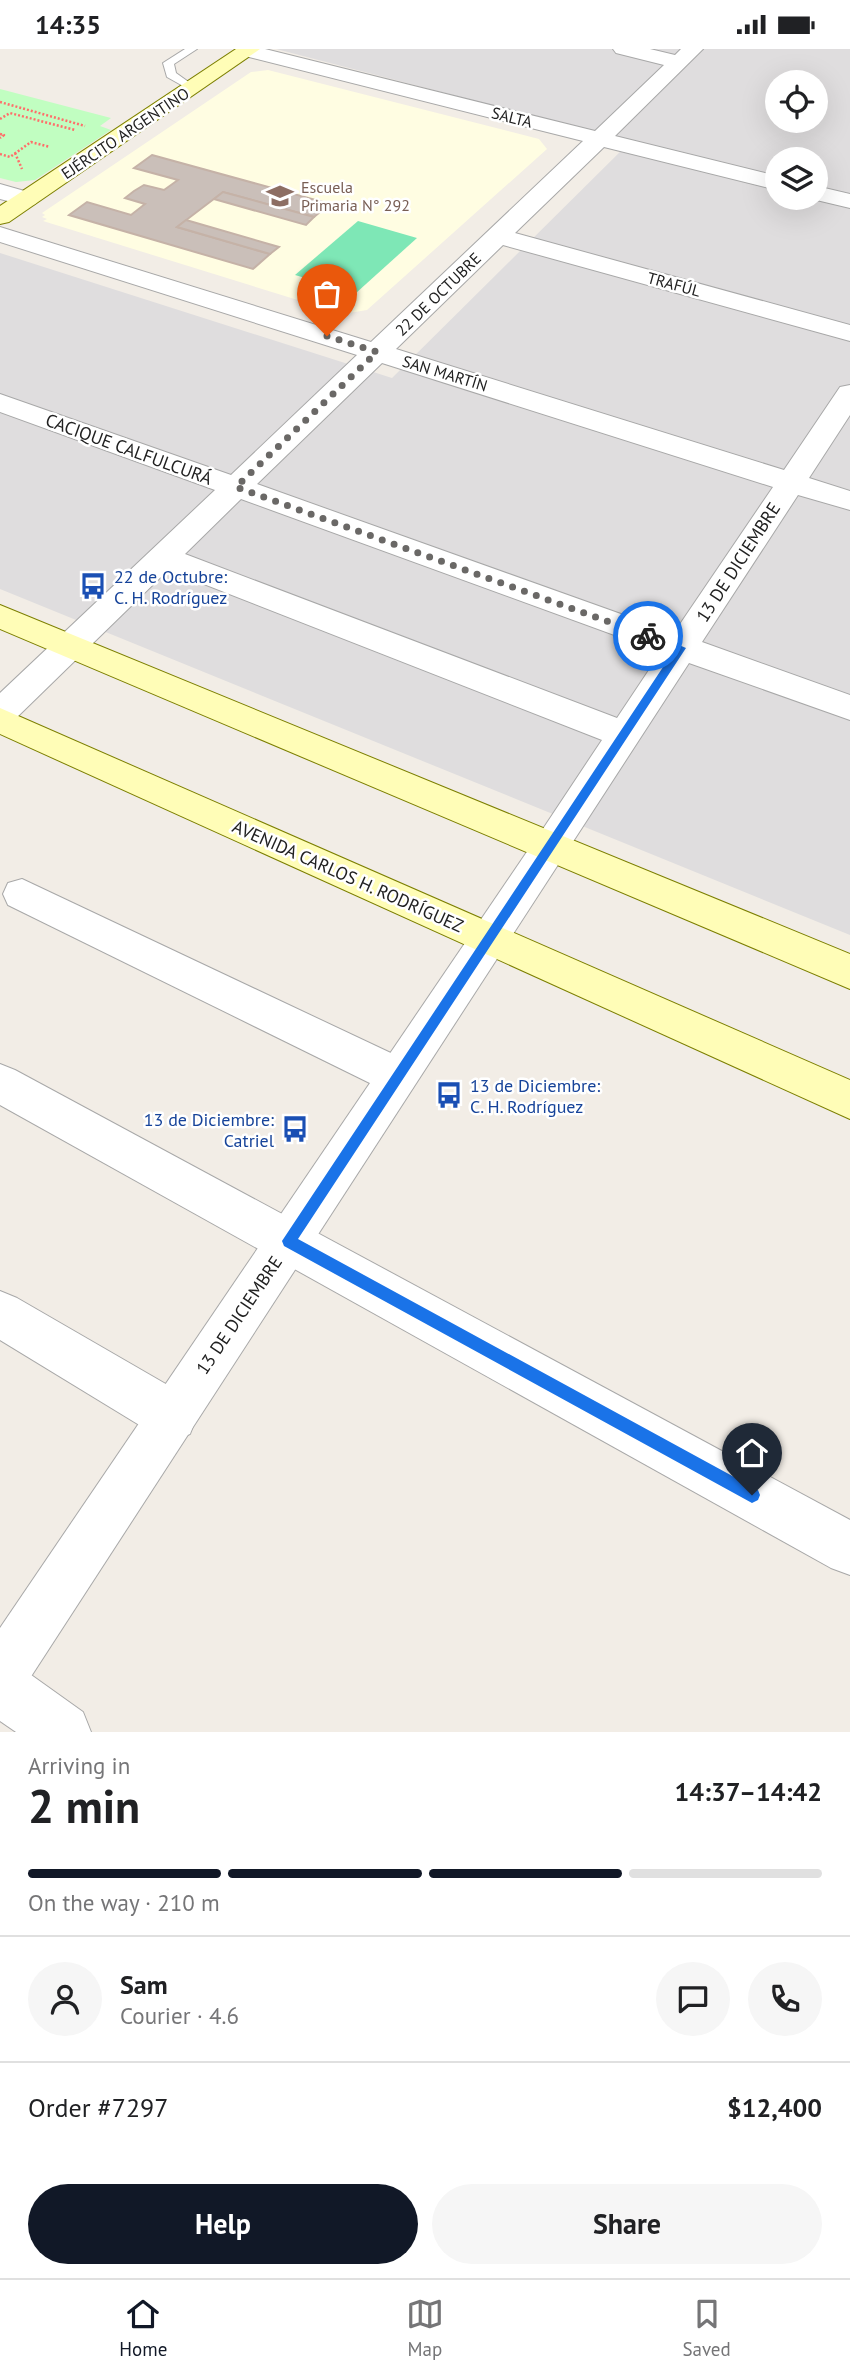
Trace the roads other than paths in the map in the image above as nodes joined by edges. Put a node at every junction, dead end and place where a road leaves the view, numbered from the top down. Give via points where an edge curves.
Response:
1 (192, 49) edge
2 (623, 49) edge
3 (249, 50) edge
4 (687, 55) edge
5 (192, 88) junction
6 (600, 139) junction
7 (765, 180) edge
8 (0, 191) edge
9 (828, 196) edge
10 (27, 199) junction
11 (850, 201) edge
12 (0, 217) edge
13 (0, 234) edge
14 (498, 236) junction
15 (850, 333) edge
16 (377, 352) junction
17 (850, 393) edge
18 (0, 402) edge
19 (791, 482) junction
20 (236, 487) junction
21 (850, 501) edge
22 (163, 557) junction
23 (0, 616) edge
24 (71, 645) junction
25 (681, 648) junction
26 (850, 708) edge
27 (0, 713) edge
28 (0, 720) edge
29 (624, 735) junction
30 (550, 846) junction
31 (22, 894) dead end
32 (489, 939) junction
33 (850, 972) edge
34 (397, 1076) junction
35 (0, 1083) edge
36 (850, 1100) edge
37 (288, 1241) junction
38 (0, 1314) edge
39 (172, 1416) junction
40 (850, 1549) edge
41 (0, 1676) edge
42 (0, 1687) edge
43 (63, 1732) edge

1 - 5 lane via 168,63 171,75
2 - 4 street
3 - 5 main road, EJÉRCITO ARGENTINO
3 - 6 street, SALTA
4 - 6 street, 22 DE OCTUBRE
5 - 10 main road, EJÉRCITO ARGENTINO
6 - 7 street, SALTA
6 - 14 street, 22 DE OCTUBRE
8 - 10 street
9 - 11 street
10 - 12 main road, EJÉRCITO ARGENTINO
13 - 16 street, SAN MARTÍN
14 - 15 street, TRAFÚL
14 - 16 street, 22 DE OCTUBRE
16 - 19 street, SAN MARTÍN
16 - 20 street, 22 DE OCTUBRE
17 - 19 street, 13 DE DICIEMBRE
18 - 20 street, CACIQUE CALFULCURÁ
19 - 21 street, SAN MARTÍN
19 - 25 street, 13 DE DICIEMBRE
20 - 22 street, 22 DE OCTUBRE
20 - 25 street, CACIQUE CALFULCURÁ
22 - 24 street, 22 DE OCTUBRE
22 - 29 street
23 - 24 main road
24 - 27 street, 22 DE OCTUBRE
24 - 30 main road
25 - 26 street, CACIQUE CALFULCURÁ
25 - 29 street, 13 DE DICIEMBRE
28 - 32 main road, AVENIDA CARLOS H. RODRÍGUEZ
29 - 30 street, 13 DE DICIEMBRE
30 - 32 street, 13 DE DICIEMBRE
30 - 33 main road
31 - 34 street
32 - 34 street, 13 DE DICIEMBRE
32 - 36 main road, AVENIDA CARLOS H. RODRÍGUEZ
34 - 37 street, 13 DE DICIEMBRE
35 - 37 street
37 - 39 street, 13 DE DICIEMBRE
37 - 40 street
38 - 39 street
39 - 41 street, 13 DE DICIEMBRE
42 - 43 street

